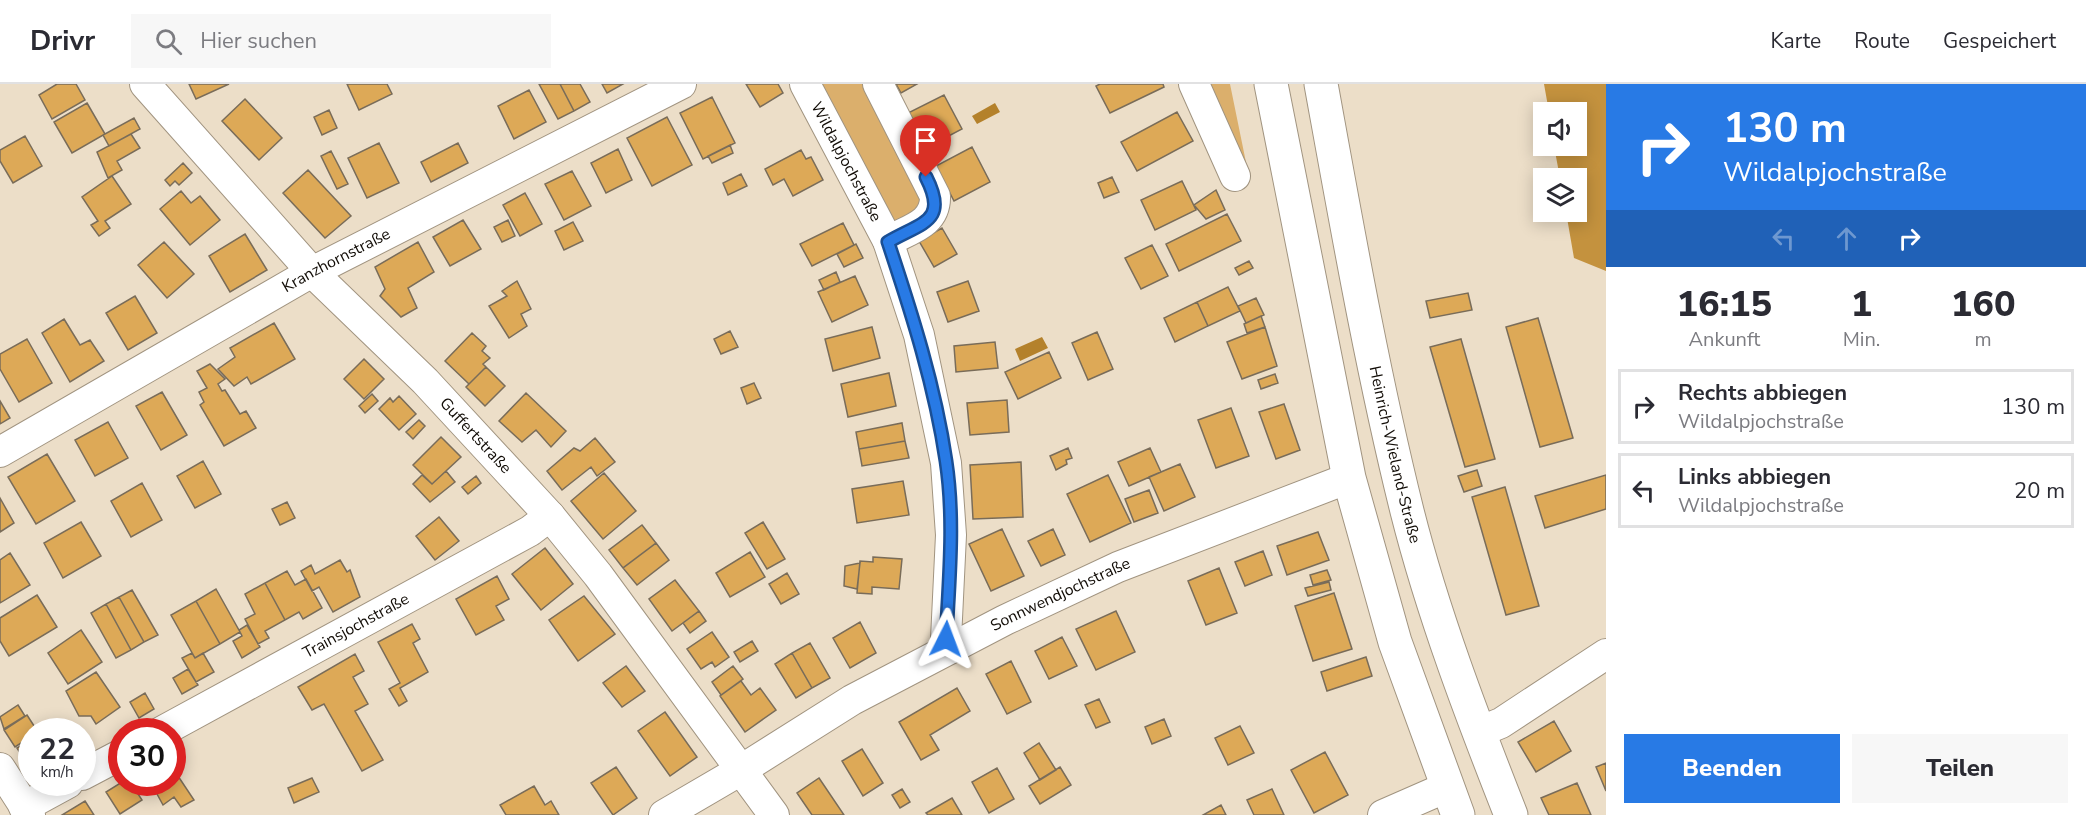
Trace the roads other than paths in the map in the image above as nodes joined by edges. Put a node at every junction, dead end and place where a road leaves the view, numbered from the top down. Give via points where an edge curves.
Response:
1 (146, 84) edge
2 (681, 84) edge
3 (805, 84) edge
4 (878, 84) edge
5 (1194, 84) edge
6 (1271, 84) edge
7 (1321, 84) edge
8 (1235, 176) dead end
9 (888, 242) junction
10 (312, 272) junction
11 (0, 452) edge
12 (1349, 478) junction
13 (550, 516) junction
14 (949, 649) junction
15 (1606, 654) edge
16 (186, 718) edge
17 (1479, 732) junction
18 (0, 768) edge
19 (741, 770) junction
20 (49, 796) edge
21 (1452, 801) edge
22 (27, 811) edge
23 (664, 815) edge
24 (774, 815) edge
25 (1383, 815) edge
26 (1511, 815) edge

1 - 10 street, Guffertstraße
2 - 10 street, Kranzhornstraße
3 - 9 street, Wildalpjochstraße
4 - 9 street, Wildalpjochstraße via 935,196 936,208 930,218
5 - 8 street
6 - 12 main road
7 - 17 main road, Heinrich-Wieland-Straße via 1407,512
9 - 14 street, Wildalpjochstraße via 919,335 946,463 951,535 946,639
10 - 11 street, Kranzhornstraße
10 - 13 street, Guffertstraße via 425,381
12 - 14 street, Sonnwendjochstraße via 1118,567
12 - 21 main road via 1395,642
13 - 16 street, Trainsjochstraße via 530,531
13 - 19 street, Guffertstraße
14 - 19 street, Sonnwendjochstraße via 852,700
15 - 17 street via 1501,723
17 - 26 main road, Heinrich-Wieland-Straße
18 - 22 street
19 - 23 street, Sonnwendjochstraße
19 - 24 street, Guffertstraße
20 - 22 street
21 - 25 street

